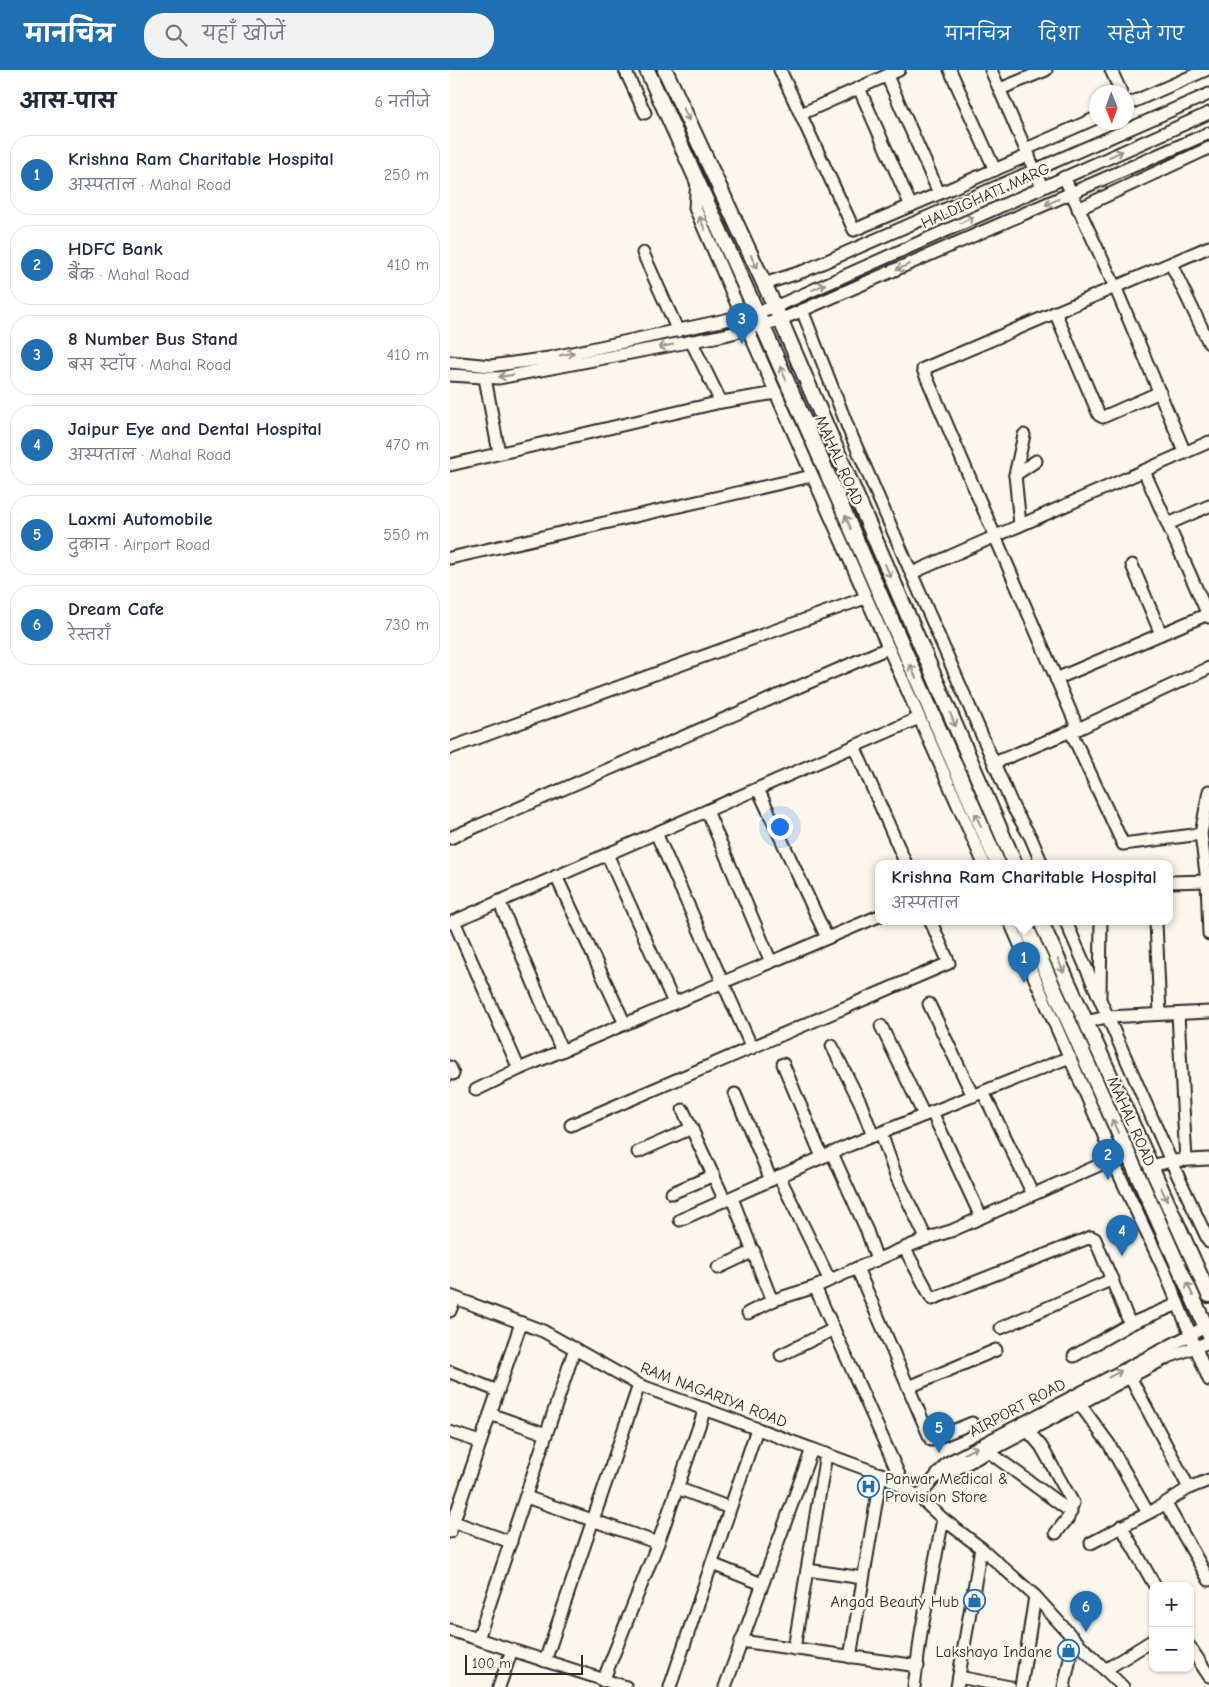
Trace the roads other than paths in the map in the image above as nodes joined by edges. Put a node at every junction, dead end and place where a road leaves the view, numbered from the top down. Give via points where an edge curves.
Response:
1 (626, 70) edge
2 (647, 70) edge
3 (665, 70) edge
4 (780, 70) edge
5 (899, 70) edge
6 (950, 70) edge
7 (991, 70) edge
8 (1046, 70) edge
9 (1111, 70) edge
10 (1206, 70) edge
11 (887, 76) junction
12 (1118, 85) edge
13 (859, 88) junction
14 (1000, 89) junction
15 (1209, 94) edge
16 (1134, 102) edge
17 (645, 113) dead end
18 (1209, 113) edge
19 (801, 114) junction
20 (1089, 121) edge
21 (1209, 133) edge
22 (1209, 148) edge
23 (1027, 152) junction
24 (995, 170) junction
25 (1035, 170) junction
26 (1064, 177) junction
27 (697, 180) junction
28 (1042, 186) junction
29 (939, 194) junction
30 (1071, 194) junction
31 (911, 206) junction
32 (1078, 209) junction
33 (1209, 247) edge
34 (643, 254) dead end
35 (1171, 264) junction
36 (764, 284) junction
37 (1116, 288) junction
38 (802, 310) junction
39 (1055, 312) junction
40 (777, 314) junction
41 (742, 316) junction
42 (760, 319) junction
43 (748, 330) junction
44 (678, 331) junction
45 (691, 341) junction
46 (1209, 343) edge
47 (450, 362) edge
48 (450, 375) edge
49 (485, 378) junction
50 (1160, 392) junction
51 (776, 393) junction
52 (721, 402) junction
53 (1024, 435) dead end
54 (1209, 442) edge
55 (500, 453) junction
56 (1185, 453) junction
57 (1036, 461) dead end
58 (450, 465) edge
59 (1144, 471) junction
60 (1015, 475) junction
61 (812, 476) junction
62 (1209, 506) edge
63 (1168, 524) junction
64 (1020, 525) junction
65 (994, 537) junction
66 (450, 558) edge
67 (1132, 565) dead end
68 (912, 573) junction
69 (865, 598) junction
70 (1208, 616) edge
71 (1161, 634) junction
72 (888, 648) junction
73 (1209, 668) edge
74 (1056, 679) junction
75 (919, 718) junction
76 (1074, 730) junction
77 (854, 746) junction
78 (450, 748) edge
79 (994, 762) junction
80 (758, 788) junction
81 (1209, 791) edge
82 (707, 811) junction
83 (656, 833) junction
84 (1201, 834) junction
85 (450, 838) edge
86 (607, 854) junction
87 (904, 860) edge
88 (992, 860) edge
89 (992, 860) edge
90 (1013, 860) edge
91 (1040, 860) edge
92 (556, 876) junction
93 (1208, 881) edge
94 (1173, 882) edge
95 (499, 901) junction
96 (875, 918) edge
97 (452, 922) edge
98 (932, 925) edge
99 (1011, 925) edge
100 (1025, 925) edge
101 (1042, 925) edge
102 (1067, 925) edge
103 (1100, 925) edge
104 (1156, 925) edge
105 (1209, 934) edge
106 (827, 938) junction
107 (771, 962) junction
108 (722, 982) junction
109 (1100, 1001) junction
110 (674, 1003) junction
111 (929, 1004) dead end
112 (1209, 1012) edge
113 (1160, 1014) junction
114 (1178, 1014) junction
115 (1107, 1016) junction
116 (1085, 1022) junction
117 (625, 1024) junction
118 (881, 1026) dead end
119 (832, 1046) dead end
120 (752, 1048) junction
121 (562, 1050) junction
122 (1070, 1057) junction
123 (783, 1064) dead end
124 (519, 1069) junction
125 (476, 1090) dead end
126 (734, 1094) dead end
127 (978, 1094) junction
128 (683, 1110) dead end
129 (928, 1114) junction
130 (571, 1125) dead end
131 (692, 1128) junction
132 (877, 1134) junction
133 (638, 1152) dead end
134 (827, 1155) junction
135 (1113, 1159) junction
136 (1209, 1159) edge
137 (1186, 1160) junction
138 (1171, 1161) junction
139 (1151, 1166) junction
140 (714, 1174) junction
141 (775, 1178) junction
142 (672, 1193) dead end
143 (1033, 1194) junction
144 (728, 1199) junction
145 (981, 1217) junction
146 (680, 1220) dead end
147 (1206, 1228) edge
148 (926, 1238) junction
149 (1209, 1242) edge
150 (905, 1249) junction
151 (754, 1251) junction
152 (877, 1260) junction
153 (718, 1268) dead end
154 (857, 1268) junction
155 (829, 1279) junction
156 (1113, 1279) junction
157 (815, 1286) junction
158 (1209, 1295) edge
159 (453, 1297) edge
160 (774, 1300) junction
161 (1178, 1304) junction
162 (450, 1312) edge
163 (748, 1313) dead end
164 (521, 1323) junction
165 (1130, 1324) junction
166 (1001, 1328) dead end
167 (1208, 1328) edge
168 (834, 1329) junction
169 (1190, 1334) junction
170 (1209, 1342) edge
171 (1196, 1346) junction
172 (575, 1348) junction
173 (996, 1350) dead end
174 (781, 1354) dead end
175 (1074, 1356) dead end
176 (450, 1372) edge
177 (1130, 1377) junction
178 (1209, 1380) edge
179 (639, 1385) junction
180 (909, 1387) junction
181 (498, 1391) junction
182 (1079, 1403) junction
183 (705, 1410) junction
184 (490, 1414) junction
185 (972, 1423) dead end
186 (757, 1429) junction
187 (1027, 1430) junction
188 (450, 1432) edge
189 (546, 1434) junction
190 (480, 1442) junction
191 (812, 1449) junction
192 (988, 1452) junction
193 (826, 1454) junction
194 (881, 1474) junction
195 (932, 1478) junction
196 (1209, 1481) edge
197 (904, 1486) junction
198 (677, 1488) junction
199 (1189, 1488) junction
200 (526, 1497) junction
201 (919, 1497) junction
202 (455, 1499) edge
203 (1166, 1504) junction
204 (730, 1508) junction
205 (1071, 1512) junction
206 (1148, 1513) junction
207 (593, 1519) junction
208 (943, 1519) junction
209 (1121, 1526) junction
210 (452, 1527) edge
211 (1056, 1533) dead end
212 (511, 1542) junction
213 (658, 1543) junction
214 (1091, 1543) dead end
215 (981, 1548) junction
216 (712, 1564) junction
217 (807, 1570) junction
218 (1207, 1572) edge
219 (863, 1578) junction
220 (1153, 1582) edge
221 (762, 1584) junction
222 (1035, 1596) junction
223 (450, 1630) edge
224 (478, 1639) junction
225 (1074, 1639) junction
226 (741, 1641) junction
227 (1149, 1642) edge
228 (794, 1649) junction
229 (512, 1650) junction
230 (1194, 1653) edge
231 (850, 1657) junction
232 (545, 1661) junction
233 (918, 1666) junction
234 (1105, 1670) junction
235 (1209, 1676) edge
236 (603, 1681) junction
237 (958, 1682) edge
238 (993, 1685) edge
239 (500, 1687) edge
240 (626, 1687) edge
241 (670, 1687) edge
242 (724, 1687) edge
243 (914, 1687) edge
244 (1010, 1687) edge
245 (1021, 1687) edge
246 (1064, 1687) edge
247 (1123, 1687) edge

1 - 17 street
2 - 27 main road, MAHAL ROAD
3 -> 36 main road, MAHAL ROAD
4 - 19 street
5 - 11 street
6 - 24 street
7 - 14 street
8 - 14 street
9 - 12 street
10 - 16 street
11 - 13 street
11 - 29 street
13 - 19 street
13 - 31 street
14 - 23 street
15 - 25 street
26 -> 18 street, HALDIGHATI MARG
19 - 31 street via 854,230
20 - 23 street
21 - 30 street, HALDIGHATI MARG
22 - 32 street
23 - 24 street
23 - 25 street
24 - 29 street
25 - 28 street
25 - 36 street via 804,271
26 - 28 street, HALDIGHATI MARG
26 - 30 street
41 -> 27 street via 695,208
27 - 42 main road, MAHAL ROAD
40 -> 28 street, HALDIGHATI MARG
29 - 31 street
30 - 32 street
30 -> 38 street, HALDIGHATI MARG
32 - 37 street
33 - 35 street
34 - 44 street
35 - 37 street
35 - 46 street
36 - 40 main road, MAHAL ROAD
37 - 39 street
37 - 50 street
38 - 40 street, HALDIGHATI MARG
38 - 68 street via 849,430
39 - 50 street via 1099,415 1103,417
39 - 65 street via 923,369
40 - 42 street
40 -> 90 main road, MAHAL ROAD
41 - 42 street
41 - 44 street
42 - 43 street
88 -> 42 main road, MAHAL ROAD
43 - 45 street
43 - 51 street
47 -> 44 street via 498,366
45 -> 49 street
45 - 52 street
48 - 49 street
49 - 55 street
50 - 56 street
51 - 52 street
51 - 61 street
52 - 55 street
53 - 60 street
54 - 56 street
55 - 58 street
56 - 59 street
57 - 60 street
59 - 63 street
59 - 64 street
60 - 64 street
61 - 66 street
61 - 69 street
62 - 63 street
63 - 70 street
64 - 65 street
65 - 68 street
65 - 74 street
67 - 71 street
68 - 79 street
69 - 72 street
69 - 78 street
70 - 71 street
71 - 74 street
72 - 75 street
72 - 85 street
73 - 76 street
74 - 76 street
75 - 77 street
75 - 89 street
76 - 79 street
76 - 84 street via 1123,844
77 - 80 street
77 - 87 street
79 - 91 street
80 - 82 street
80 - 106 street
81 - 84 street
82 - 83 street
82 - 107 street
83 - 86 street
83 - 108 street
84 - 93 street
86 - 92 street
86 - 110 street
92 - 95 street
92 - 117 street
93 - 94 street
93 - 105 street
95 - 97 street
95 - 121 street
96 - 106 street
97 - 124 street
98 - 120 street via 950,963
99 - 122 street
167 -> 100 main road, MAHAL ROAD
101 -> 116 main road, MAHAL ROAD
102 - 109 street
103 - 109 street
104 - 113 street
106 - 107 street
107 - 108 street
108 - 110 street
108 - 120 street
109 - 115 street
110 - 117 street
111 - 127 street
112 - 114 street
113 - 114 street
113 - 115 street
114 - 137 street
115 - 116 street
115 - 138 street
116 - 139 main road, MAHAL ROAD
117 - 121 street
118 - 129 street
119 - 132 street
120 - 130 street
121 - 124 street
122 - 127 street
122 - 135 street
123 - 134 street
124 - 125 street
126 - 141 street
127 - 129 street
127 - 143 street
128 - 131 street
129 - 132 street
129 - 145 street
131 - 133 street
131 - 140 street
132 - 134 street
132 - 148 street
134 - 141 street
134 - 152 street via 867,1231
135 - 143 street
135 - 161 street
136 - 137 street
137 - 138 street
138 - 139 street
138 - 147 street
139 -> 158 main road, MAHAL ROAD
140 - 142 street
140 - 144 street
141 - 144 street
141 - 155 street
143 - 145 street
144 - 146 street
144 - 151 street
145 - 148 street via 952,1231
147 - 149 street
148 - 150 street
150 - 152 street
150 - 156 street via 932,1299 1087,1237 1095,1239
151 - 153 street
151 - 160 street
152 - 154 street
154 - 155 street
154 - 180 street
155 - 157 street
156 - 165 street
156 - 166 street
157 - 160 street
157 - 168 street
159 - 162 street
159 - 164 street, RAM NAGARIYA ROAD
160 - 163 street
161 - 165 street
161 - 169 street
164 - 172 street, RAM NAGARIYA ROAD
164 - 181 street
165 - 175 street
167 - 169 street, AIRPORT ROAD
168 - 174 street
168 - 197 street
169 - 171 street
195 -> 169 street, AIRPORT ROAD via 947,1463
170 - 171 street, AIRPORT ROAD
171 - 177 street, AIRPORT ROAD
171 - 178 street
172 - 179 street, RAM NAGARIYA ROAD
172 - 189 street
173 - 180 street
176 - 181 street
177 - 182 street, AIRPORT ROAD
177 - 199 street
179 - 183 street, RAM NAGARIYA ROAD
179 - 207 street
180 - 185 street via 931,1440
181 - 184 street
182 - 187 street, AIRPORT ROAD
182 - 206 street via 1108,1444
183 - 186 street, RAM NAGARIYA ROAD
183 - 198 street
184 - 189 street
184 - 190 street
186 - 191 street, RAM NAGARIYA ROAD
186 - 204 street
187 - 192 street, AIRPORT ROAD
187 - 205 street via 1041,1446 1071,1496
188 - 190 street
189 - 200 street
190 - 202 street
191 - 193 street, RAM NAGARIYA ROAD
191 - 221 street
192 - 195 street, AIRPORT ROAD
192 - 205 street
193 - 194 street, RAM NAGARIYA ROAD
193 - 217 street
194 - 197 street, RAM NAGARIYA ROAD
194 - 219 street
195 - 201 street
196 - 199 street
197 - 201 street, RAM NAGARIYA ROAD
198 - 204 street
198 - 213 street
199 - 203 street
200 - 207 street
200 - 212 street
201 - 208 street, RAM NAGARIYA ROAD
202 - 210 street
203 - 206 street
203 - 218 street
204 - 216 street
205 - 211 street
206 - 209 street
207 - 213 street
207 - 232 street
208 - 215 street, RAM NAGARIYA ROAD
208 - 233 street via 921,1633
209 - 214 street
209 - 220 street
210 - 212 street
212 - 224 street
213 - 236 street
215 - 222 street, RAM NAGARIYA ROAD
215 - 237 street
216 - 221 street
216 - 241 street
217 - 219 street
217 - 228 street
219 - 231 street
221 - 226 street
222 - 225 street, RAM NAGARIYA ROAD
222 - 245 street
223 - 224 street
224 - 229 street
225 - 234 street, RAM NAGARIYA ROAD
225 - 246 street
226 - 228 street
226 - 242 street
227 - 234 street
228 - 231 street
229 - 232 street
229 - 239 street
230 - 235 street
231 - 233 street
232 - 236 street
233 - 243 street
234 - 247 street, RAM NAGARIYA ROAD
236 - 240 street
237 - 238 street
238 - 244 street

